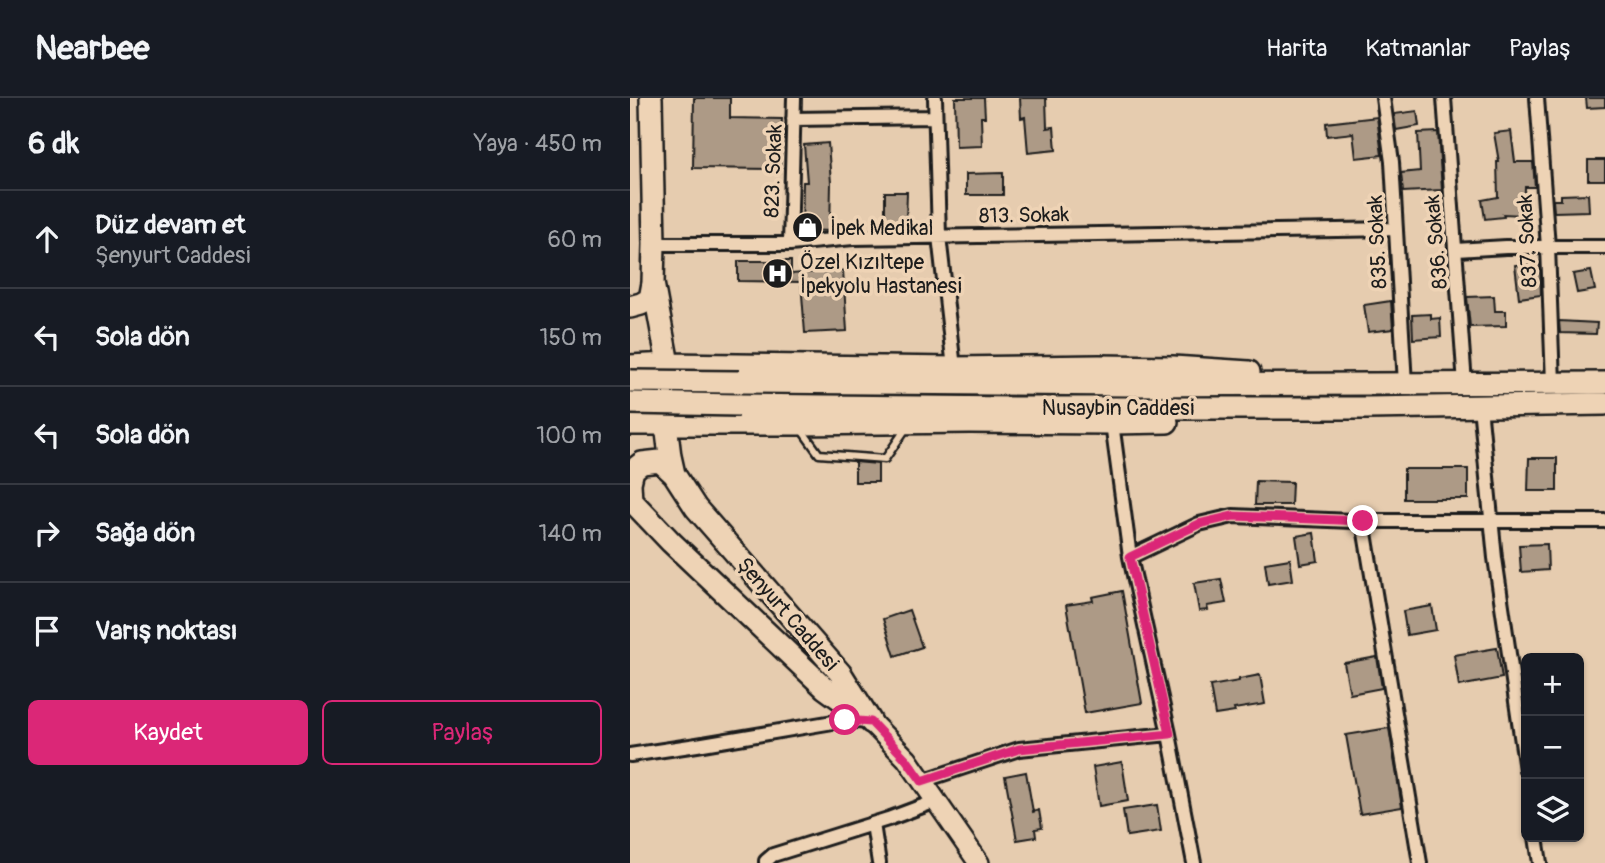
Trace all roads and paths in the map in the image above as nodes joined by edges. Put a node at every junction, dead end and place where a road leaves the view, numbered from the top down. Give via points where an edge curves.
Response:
1 (651, 98) edge
2 (794, 98) edge
3 (935, 98) edge
4 (1383, 98) edge
5 (1444, 98) edge
6 (1538, 98) edge
7 (935, 117) junction
8 (793, 119) junction
9 (1396, 229) junction
10 (939, 236) junction
11 (654, 244) junction
12 (790, 244) junction
13 (1548, 247) junction
14 (1605, 247) edge
15 (1456, 250) junction
16 (653, 283) junction
17 (630, 307) edge
18 (668, 364) junction
19 (630, 366) edge
20 (954, 368) junction
21 (630, 381) edge
22 (1553, 383) junction
23 (1605, 383) edge
24 (1405, 384) junction
25 (1465, 384) junction
26 (630, 403) edge
27 (1605, 404) edge
28 (1480, 406) junction
29 (1368, 408) junction
30 (910, 423) junction
31 (630, 424) edge
32 (666, 424) junction
33 (798, 424) junction
34 (1112, 424) junction
35 (674, 474) junction
36 (631, 500) edge
37 (1363, 521) junction
38 (1605, 521) edge
39 (1490, 522) junction
40 (1130, 557) junction
41 (871, 722) junction
42 (1170, 734) junction
43 (1521, 736) edge
44 (630, 755) edge
45 (922, 781) junction
46 (936, 801) junction
47 (873, 824) junction
48 (1537, 842) edge
49 (766, 863) edge
50 (879, 863) edge
51 (979, 863) edge
52 (1194, 863) edge
53 (1420, 863) edge
54 (1540, 863) edge

1 - 11 highway, Şenyurt Caddesi
2 - 8 street, 823. Sokak
3 - 7 street
4 - 9 street, 835. Sokak
5 - 15 street, 836. Sokak
6 - 13 street, 837. Sokak
7 - 8 street
7 - 10 street
8 - 12 street, 823. Sokak
9 - 10 street, 813. Sokak
9 - 24 street, 835. Sokak
10 - 12 street, 813. Sokak
10 - 20 street
11 - 12 street, 813. Sokak
11 - 16 highway, Şenyurt Caddesi
13 - 14 street
13 - 15 street
13 - 22 street, 837. Sokak
15 - 25 street, 836. Sokak
16 - 17 highway via 650,299
16 - 18 highway, Şenyurt Caddesi
18 - 19 highway
18 - 20 highway
18 - 32 highway, Şenyurt Caddesi
20 - 24 highway via 1173,367
21 - 24 highway, Nusaybin Caddesi, bridge
22 - 23 highway, Nusaybin Caddesi
22 - 25 highway, Nusaybin Caddesi
24 - 25 highway, Nusaybin Caddesi
26 - 29 highway, Nusaybin Caddesi, bridge
27 - 28 highway, Nusaybin Caddesi
28 - 29 highway, Nusaybin Caddesi
28 - 39 street
29 - 34 highway via 1263,419
30 - 33 highway
30 - 33 lane via 885,459 819,454
30 - 34 highway
31 - 32 highway
32 - 33 highway
32 - 35 highway, Şenyurt Caddesi
34 - 40 street
35 - 36 highway via 660,461 642,463 632,470
35 - 41 highway, Şenyurt Caddesi via 696,508 841,674
36 - 41 highway via 825,688
37 - 39 street
37 - 40 street via 1233,516 1199,524
37 - 53 street
38 - 39 street
39 - 43 street
40 - 42 street
41 - 44 street via 845,720
41 - 45 main road, Şenyurt Caddesi
42 - 45 street via 1019,749
42 - 52 street
45 - 46 main road, Şenyurt Caddesi
46 - 47 street
46 - 51 main road, Şenyurt Caddesi
47 - 49 street via 773,855
47 - 50 street
48 - 54 street

